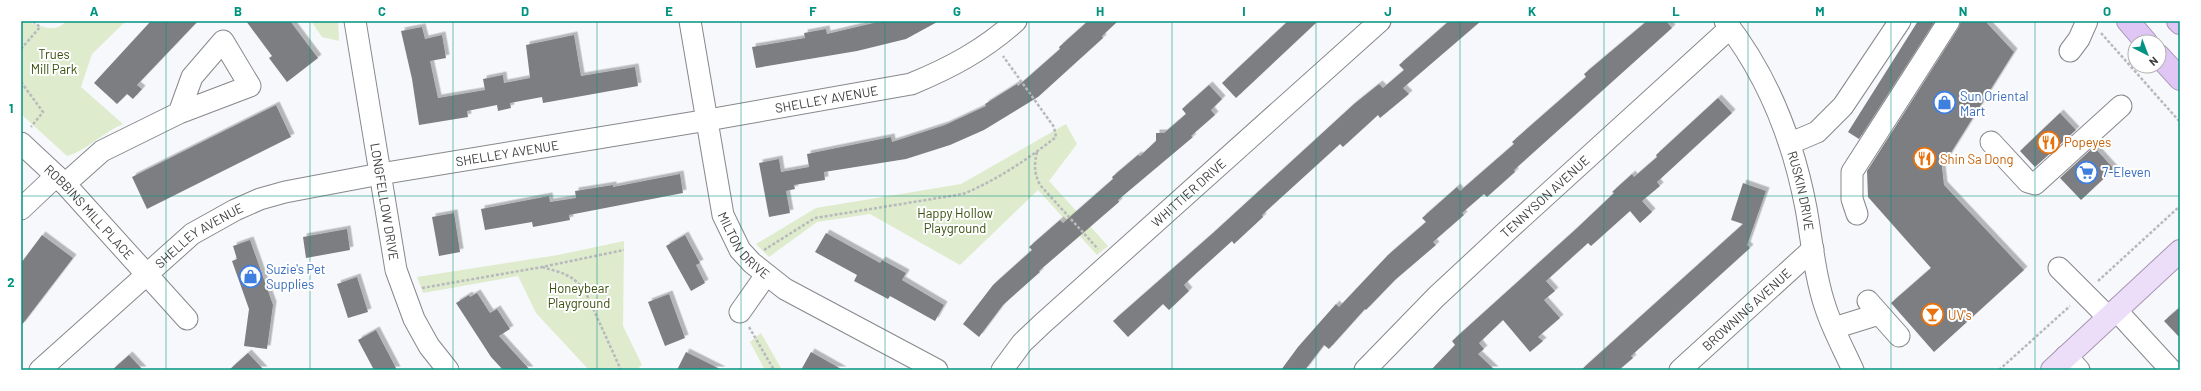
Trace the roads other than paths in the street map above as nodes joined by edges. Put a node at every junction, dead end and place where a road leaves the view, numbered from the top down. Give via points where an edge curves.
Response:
1 (355, 21) edge
2 (690, 21) edge
3 (1016, 21) edge
4 (1380, 21) edge
5 (1900, 21) edge
6 (1949, 21) edge
7 (2128, 21) edge
8 (1728, 25) edge
9 (2093, 26) edge
10 (2139, 34) edge
11 (2070, 51) dead end
12 (2167, 65) edge
13 (2180, 80) edge
14 (2121, 106) dead end
15 (179, 113) dead end
16 (708, 120) junction
17 (26, 135) edge
18 (1991, 142) dead end
19 (1791, 143) junction
20 (380, 174) junction
21 (61, 180) junction
22 (21, 209) edge
23 (1856, 214) dead end
24 (1813, 249) junction
25 (2180, 251) edge
26 (2059, 268) dead end
27 (147, 274) junction
28 (766, 276) junction
29 (740, 312) road end
30 (2112, 314) junction
31 (187, 319) dead end
32 (1834, 328) junction
33 (1898, 336) dead end
34 (2066, 366) edge
35 (40, 370) edge
36 (448, 370) edge
37 (937, 370) edge
38 (1002, 370) edge
39 (1365, 370) edge
40 (1680, 370) edge
41 (1853, 370) edge
42 (2171, 370) edge

1 - 20 street, LONGFELLOW DRIVE
2 - 16 street, MILTON DRIVE
3 - 16 street, SHELLEY AVENUE via 967,58 940,73 911,84
4 - 38 street, WHITTIER DRIVE via 1022,343
5 - 19 street via 1843,106 1817,132
6 - 23 street via 1852,172 1852,199
7 - 10 highway
8 - 19 street, RUSKIN DRIVE via 1755,65
8 - 39 street, TENNYSON AVENUE via 1491,246
9 - 11 street
12 - 13 highway
14 - 18 street via 2035,184 2028,182
15 - 21 street via 102,151
16 - 20 street, SHELLEY AVENUE
16 - 28 street, MILTON DRIVE via 723,215 731,235 749,260
17 - 21 street, ROBBINS MILL PLACE
19 - 24 street, RUSKIN DRIVE
20 - 27 street, SHELLEY AVENUE via 285,192 241,207 192,234
20 - 36 street, LONGFELLOW DRIVE via 396,270 414,319 429,346
21 - 22 street
21 - 27 street, ROBBINS MILL PLACE
24 - 32 street, RUSKIN DRIVE via 1826,309
24 - 40 street, BROWNING AVENUE
25 - 30 main road
26 - 30 street
27 - 31 street, ROBBINS MILL PLACE
27 - 35 street, SHELLEY AVENUE
28 - 29 street
28 - 37 street, MILTON DRIVE via 785,289
30 - 34 main road
30 - 42 street
32 - 33 street via 1873,307
32 - 41 street, RUSKIN DRIVE

